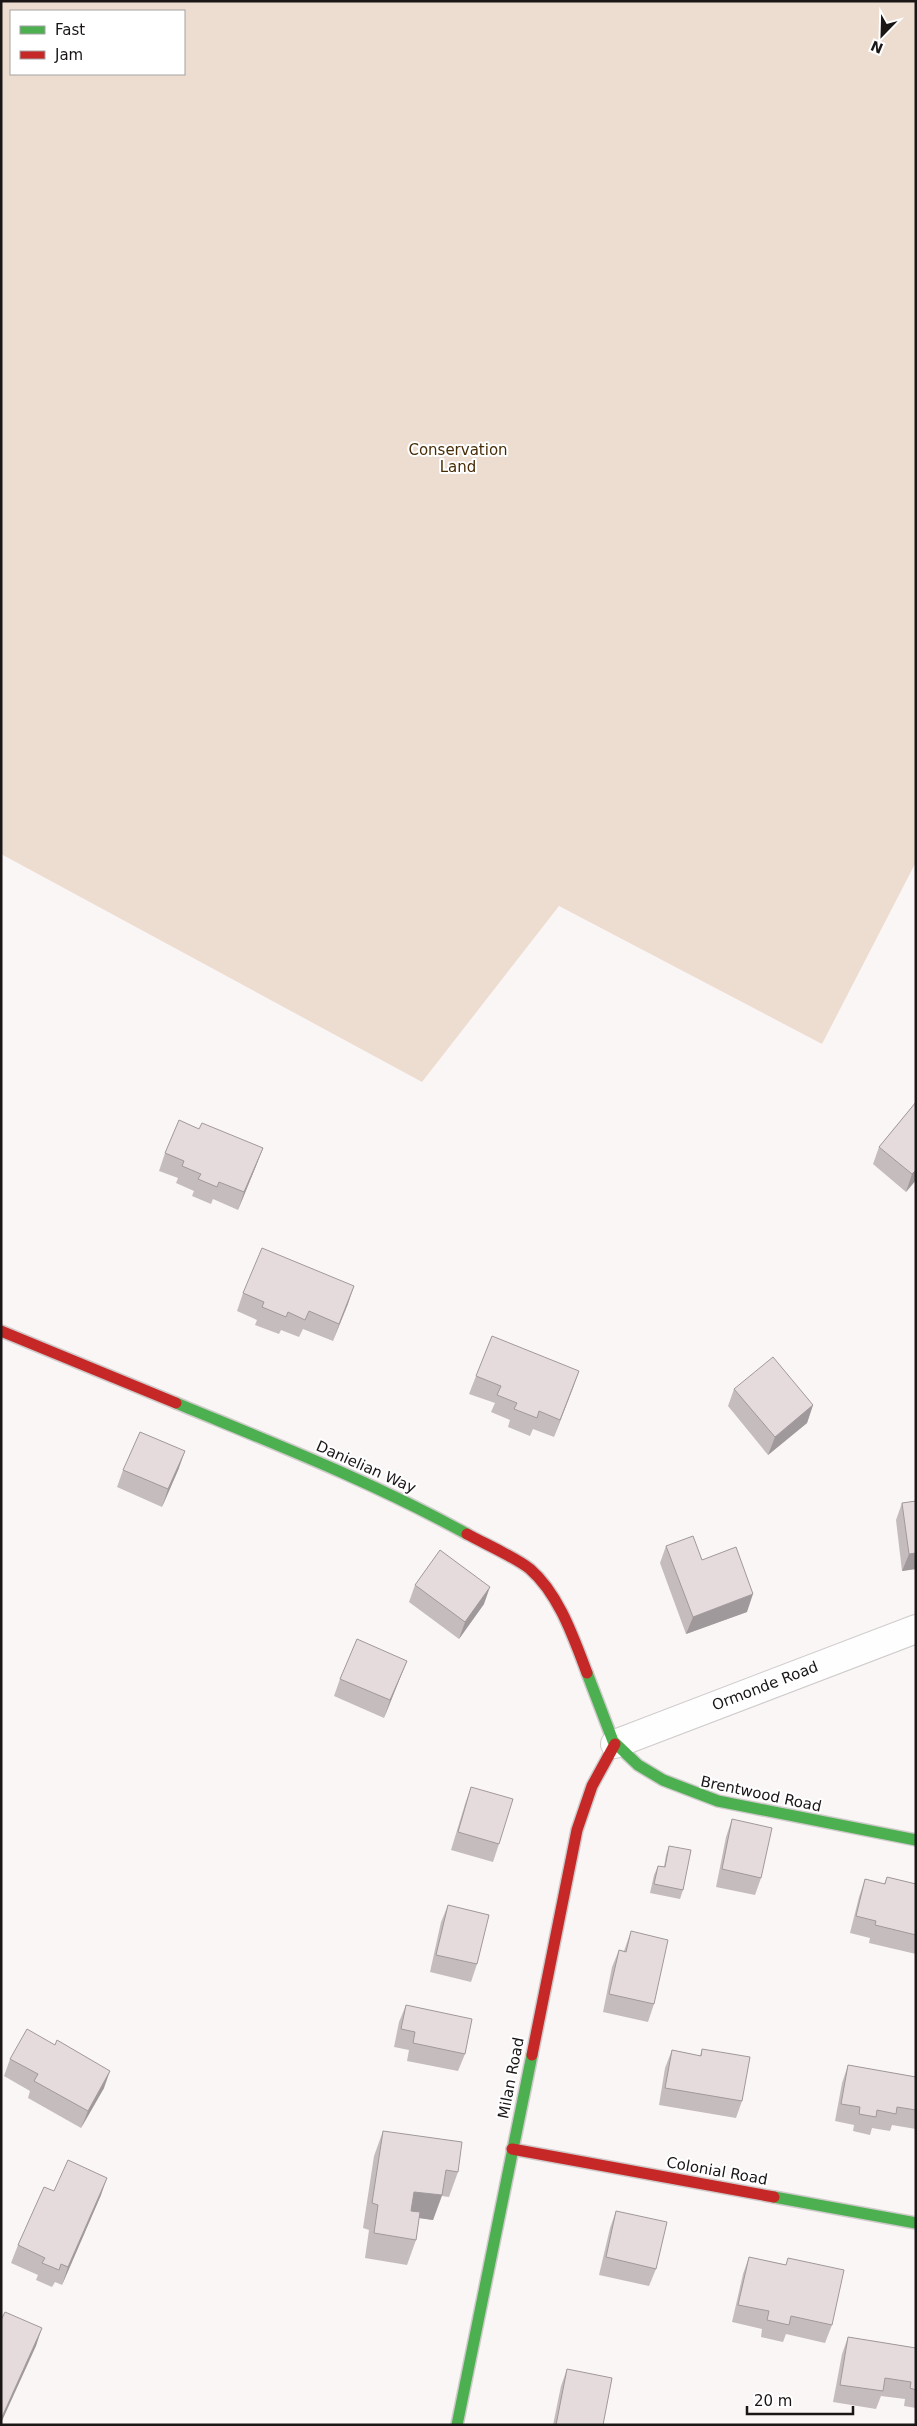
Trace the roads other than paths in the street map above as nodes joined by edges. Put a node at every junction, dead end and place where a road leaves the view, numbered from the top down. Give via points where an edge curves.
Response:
1 (1, 1331) edge
2 (916, 1629) edge
3 (615, 1744) junction
4 (916, 1840) edge
5 (512, 2149) junction
6 (916, 2223) edge
7 (457, 2425) edge

1 - 3 street, Danielian Way via 348,1474 409,1502 530,1569 543,1581 560,1611
2 - 3 street, Ormonde Road
3 - 4 street, Brentwood Road via 640,1766 690,1794
3 - 5 street, Milan Road via 600,1766 580,1815
5 - 6 street, Colonial Road
5 - 7 street, Milan Road

